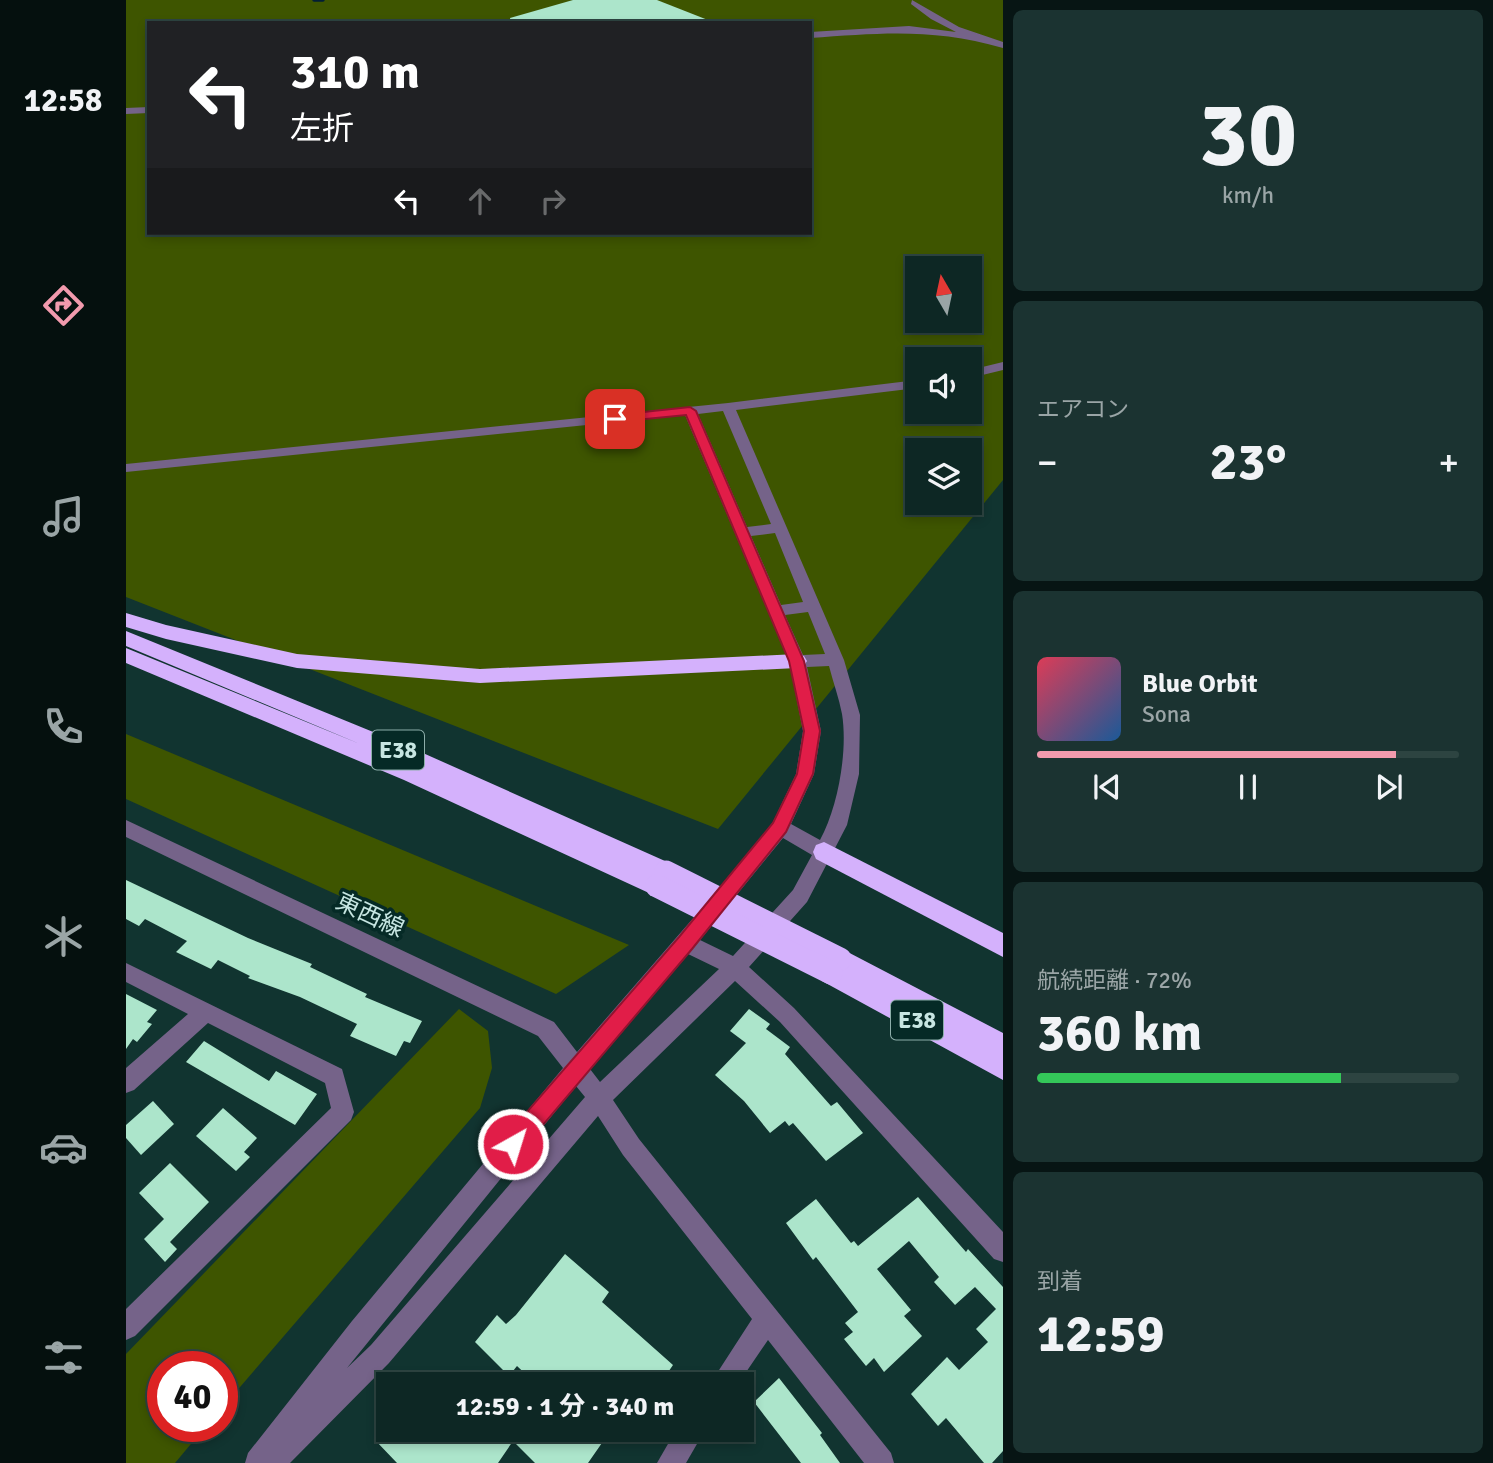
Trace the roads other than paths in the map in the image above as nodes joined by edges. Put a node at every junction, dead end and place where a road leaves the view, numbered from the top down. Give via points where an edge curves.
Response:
1 (914, 2) edge
2 (812, 34) edge
3 (974, 36) junction
4 (1003, 45) edge
5 (147, 110) edge
6 (126, 111) edge
7 (1003, 366) edge
8 (982, 371) edge
9 (905, 385) edge
10 (728, 407) junction
11 (690, 411) junction
12 (126, 468) edge
13 (780, 528) junction
14 (743, 533) junction
15 (814, 606) junction
16 (776, 611) junction
17 (126, 620) edge
18 (126, 638) edge
19 (126, 655) edge
20 (836, 660) junction
21 (797, 661) junction
22 (780, 827) junction
23 (126, 828) edge
24 (824, 852) junction
25 (662, 879) junction
26 (686, 943) junction
27 (1003, 946) edge
28 (836, 966) junction
29 (735, 967) junction
30 (126, 972) edge
31 (204, 1013) junction
32 (1003, 1047) edge
33 (1003, 1067) edge
34 (577, 1068) junction
35 (126, 1082) edge
36 (599, 1098) junction
37 (1003, 1250) edge
38 (768, 1317) junction
39 (126, 1327) edge
40 (731, 1372) edge
41 (684, 1442) edge
42 (258, 1463) edge
43 (271, 1463) edge
44 (670, 1463) edge
45 (881, 1463) edge

1 - 3 street
2 - 3 street via 909,29
3 - 4 street
5 - 6 street
7 - 8 street
9 - 10 street
10 - 11 street
10 - 13 street
11 - 12 street
11 - 14 street
13 - 14 street
13 - 15 street
14 - 16 street
15 - 16 street
15 - 20 street
16 - 21 street
17 - 21 highway via 297,661 480,677
18 - 25 highway, E38 via 523,804
19 - 25 highway, E38
20 - 21 street
20 - 24 street via 851,715 850,774 838,825
21 - 22 street via 812,731 805,774
22 - 24 street
22 - 26 street
23 - 34 street, 東西線 via 546,1029
24 - 27 highway
24 - 29 street via 800,896
25 - 28 highway, E38, bridge
26 - 29 street
26 - 34 street
28 - 32 highway, E38
28 - 33 highway, E38
29 - 36 street
29 - 37 street via 786,1014
30 - 31 street
31 - 35 street
31 - 39 street via 334,1076 343,1112
34 - 36 street, 東西線
34 - 42 street
36 - 38 street, 東西線 via 631,1147
36 - 43 street via 380,1354
38 - 40 street
38 - 45 street, 東西線
41 - 44 street

